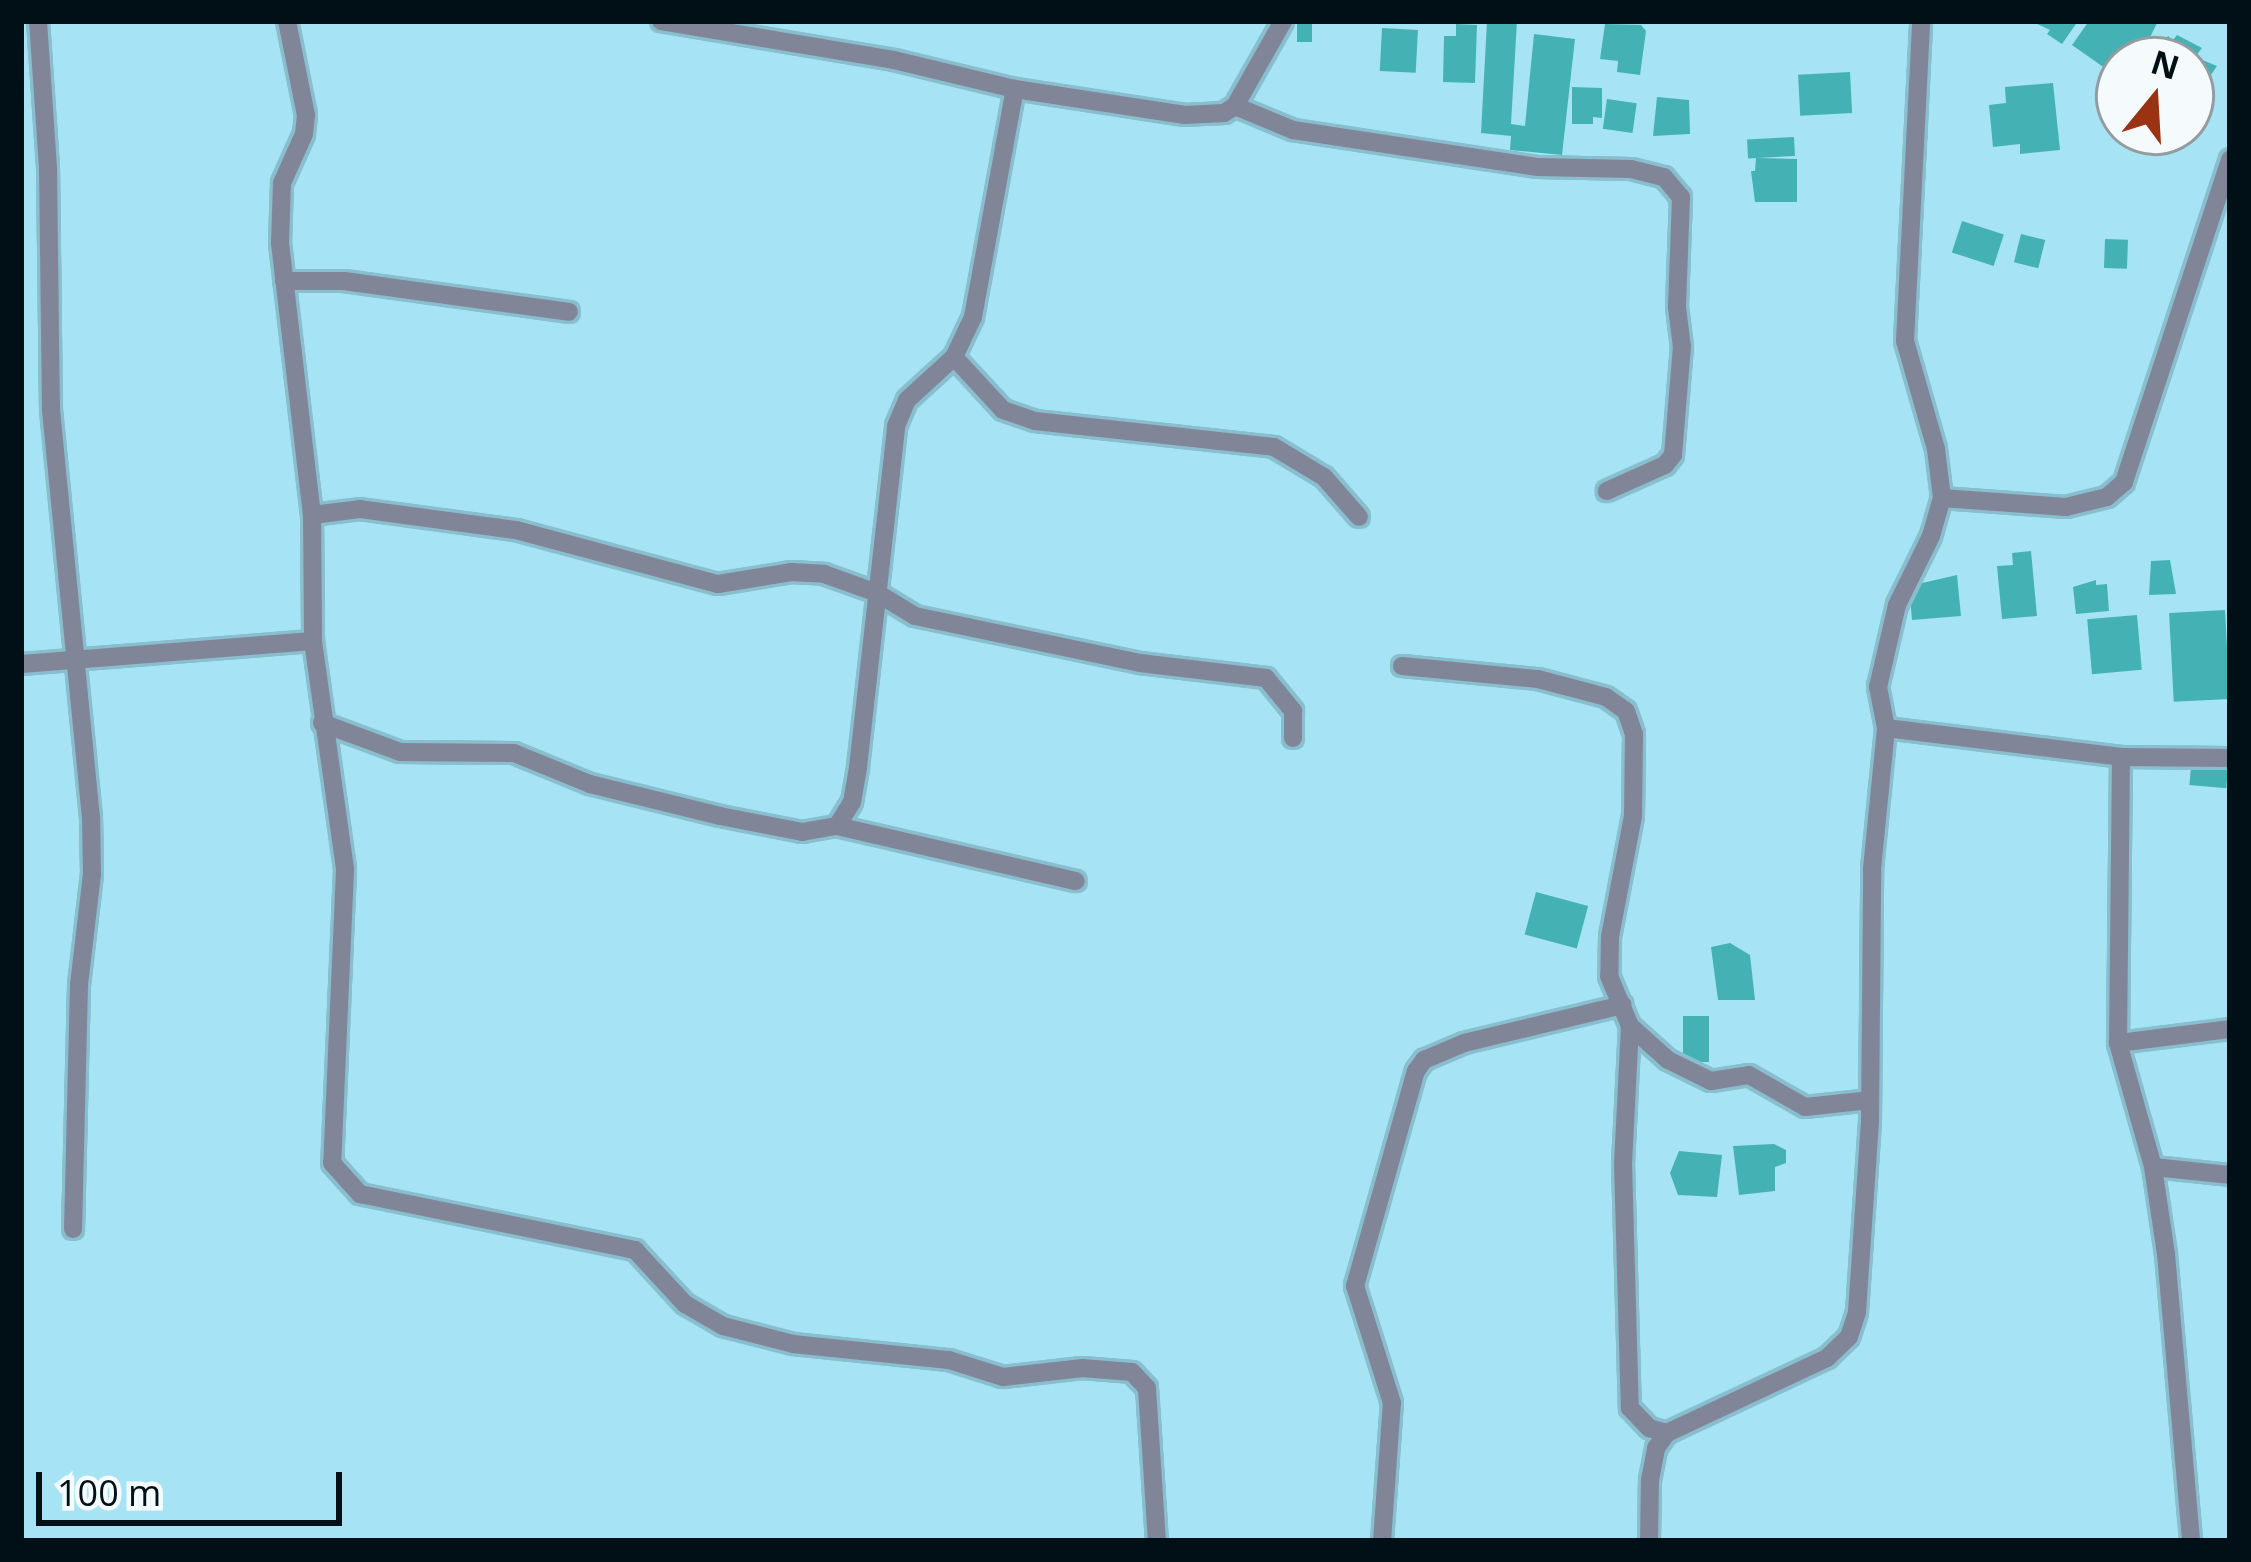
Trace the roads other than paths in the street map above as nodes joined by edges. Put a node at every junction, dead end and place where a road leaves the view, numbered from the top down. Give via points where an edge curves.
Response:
1 (38, 21) edge
2 (286, 21) edge
3 (661, 21) edge
4 (1283, 21) edge
5 (1922, 21) edge
6 (1016, 89) junction
7 (1235, 106) junction
8 (2230, 159) edge
9 (284, 281) junction
10 (569, 312) dead end
11 (954, 357) junction
12 (1607, 491) dead end
13 (1942, 498) junction
14 (312, 515) junction
15 (1359, 517) dead end
16 (877, 592) junction
17 (313, 641) junction
18 (78, 662) junction
19 (21, 664) edge
20 (1402, 666) dead end
21 (322, 723) junction
22 (1886, 728) junction
23 (1293, 739) dead end
24 (2121, 757) junction
25 (2230, 758) edge
26 (837, 826) junction
27 (1076, 881) dead end
28 (1622, 1005) junction
29 (1630, 1026) junction
30 (2230, 1029) edge
31 (2118, 1043) junction
32 (1870, 1100) junction
33 (2153, 1167) junction
34 (2230, 1175) edge
35 (73, 1229) dead end
36 (1667, 1433) junction
37 (1157, 1541) edge
38 (1382, 1541) edge
39 (1649, 1541) edge
40 (2191, 1541) edge

1 - 18 street via 51,410
2 - 9 street via 306,115 282,183
3 - 6 street
4 - 7 street
5 - 13 street via 1905,341
6 - 7 street via 1185,115
6 - 11 street via 973,317
7 - 12 street via 1293,130 1664,178 1681,197 1673,455
8 - 13 street via 2123,482 2108,497 2066,507
9 - 10 street via 344,281
9 - 14 street
11 - 15 street via 1003,410 1035,421 1232,440 1299,457
11 - 16 street via 907,400 896,426
13 - 22 street via 1884,650 1878,688
14 - 16 street via 360,509 516,530 718,584 790,572
14 - 17 street
16 - 23 street via 915,616 1140,663 1266,678 1293,711
16 - 26 street via 858,767 852,802
17 - 18 street
17 - 21 street
18 - 19 street
18 - 35 street via 92,874 79,985
20 - 28 street via 1538,679 1606,697 1626,711 1634,734 1634,816 1609,976
21 - 26 street via 400,752 514,753 590,784 720,816 802,832
21 - 37 street via 345,870 332,1163 342,1181 360,1194 635,1250 685,1304 723,1326 793,1344 892,1350 1003,1377 1132,1372 1147,1388
22 - 24 street
22 - 32 street via 1871,869
24 - 25 street
24 - 31 street
26 - 27 street
28 - 29 street
28 - 38 street via 1464,1043 1416,1071 1355,1286 1392,1403
29 - 32 street via 1669,1060 1711,1081 1749,1076 1804,1107
29 - 36 street via 1623,1163 1630,1408 1648,1428
30 - 31 street
31 - 33 street
32 - 36 street via 1849,1337 1827,1358
33 - 34 street
33 - 40 street via 2186,1432
36 - 39 street via 1650,1480

